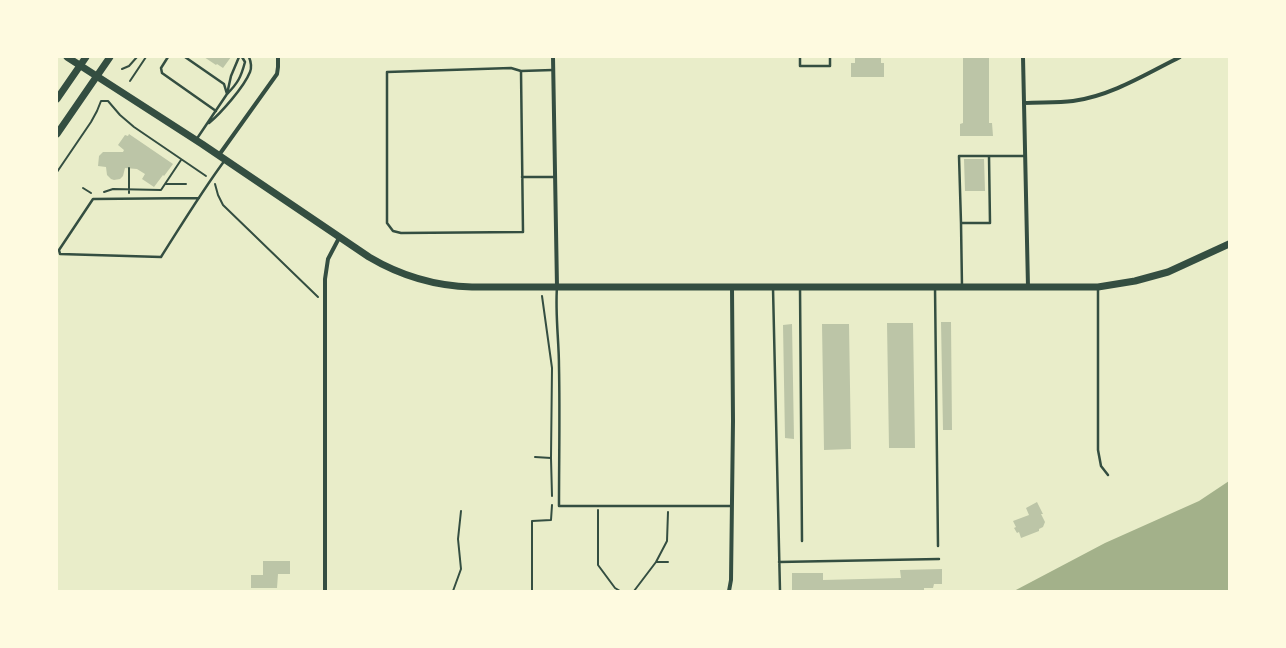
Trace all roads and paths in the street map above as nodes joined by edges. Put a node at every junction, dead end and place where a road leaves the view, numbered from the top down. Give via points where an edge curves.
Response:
1 (67, 57) edge
2 (86, 57) edge
3 (110, 57) edge
4 (137, 57) edge
5 (146, 57) edge
6 (168, 57) edge
7 (185, 57) edge
8 (240, 57) edge
9 (249, 57) edge
10 (278, 57) edge
11 (554, 57) edge
12 (800, 57) edge
13 (830, 57) edge
14 (1023, 57) edge
15 (1180, 57) edge
16 (80, 65) junction
17 (122, 69) dead end
18 (554, 70) junction
19 (520, 72) junction
20 (97, 76) junction
21 (130, 81) dead end
22 (227, 94) junction
23 (57, 99) edge
24 (1024, 103) junction
25 (216, 111) junction
26 (207, 124) junction
27 (57, 134) edge
28 (196, 140) junction
29 (989, 156) junction
30 (1025, 156) junction
31 (222, 157) junction
32 (182, 160) junction
33 (129, 168) dead end
34 (57, 172) edge
35 (206, 176) dead end
36 (555, 177) junction
37 (522, 178) junction
38 (215, 183) dead end
39 (165, 184) junction
40 (186, 184) dead end
41 (83, 188) dead end
42 (129, 188) junction
43 (97, 193) dead end
44 (103, 193) dead end
45 (129, 198) junction
46 (199, 198) junction
47 (961, 223) junction
48 (339, 238) junction
49 (1229, 244) edge
50 (557, 287) junction
51 (773, 287) junction
52 (800, 287) junction
53 (936, 287) junction
54 (962, 287) junction
55 (1028, 287) junction
56 (1098, 287) junction
57 (732, 288) junction
58 (542, 296) dead end
59 (325, 297) junction
60 (535, 457) dead end
61 (551, 458) junction
62 (1108, 475) dead end
63 (598, 506) junction
64 (668, 506) junction
65 (732, 506) junction
66 (461, 511) dead end
67 (802, 541) dead end
68 (938, 546) dead end
69 (939, 559) dead end
70 (656, 562) junction
71 (668, 562) dead end
72 (779, 562) junction
73 (325, 591) edge
74 (453, 591) edge
75 (532, 591) edge
76 (620, 591) edge
77 (634, 591) edge
78 (729, 591) edge
79 (780, 591) edge

1 - 16 street
2 - 16 street
3 - 20 street
4 - 17 path
5 - 21 path
6 - 25 lane via 161,68 162,73
7 - 22 lane via 224,84
8 - 22 lane via 231,76
8 - 22 lane via 245,62 242,74 238,83
9 - 26 lane via 251,63 247,76 226,106
10 - 31 street via 277,74
11 - 18 street
12 - 13 lane via 800,66 830,66
14 - 24 street
15 - 24 street via 1123,85 1087,98
16 - 20 street
16 - 23 street
18 - 19 lane
18 - 36 street
19 - 37 lane
19 - 37 lane via 511,68 387,72 387,223 393,231 401,233 523,232
20 - 27 street
20 - 28 street
22 - 25 lane
24 - 30 street
25 - 26 lane
26 - 28 lane
28 - 31 street
29 - 30 lane
29 - 47 lane via 990,222
29 - 47 lane via 959,156
30 - 55 street
31 - 46 lane
31 - 48 street
32 - 34 path via 126,120 108,101 100,101 91,122
32 - 35 path
32 - 39 path
33 - 42 path
36 - 37 lane
36 - 50 street
38 - 59 path via 223,205 312,292 318,297
39 - 40 path
39 - 42 path via 161,190
41 - 43 path via 90,193
42 - 44 path via 113,189
42 - 45 path
45 - 46 lane
45 - 46 lane via 93,199 59,250 60,254 161,257
47 - 54 lane
48 - 50 street via 388,268 425,281 461,286
48 - 59 street via 328,259
49 - 56 street via 1168,272
50 - 57 street
50 - 63 lane via 560,394 559,506
51 - 52 street
51 - 57 street
51 - 72 lane
52 - 53 street
52 - 67 lane
53 - 54 street
53 - 68 lane
54 - 55 street
55 - 56 street
56 - 62 lane via 1098,450 1101,466
57 - 65 street
58 - 61 path via 552,368
59 - 73 street
60 - 61 path
61 - 75 path via 551,520 532,521
63 - 64 lane
63 - 76 path via 598,565
64 - 65 lane
64 - 70 path via 667,541
65 - 78 street
66 - 74 path via 458,539 461,569
69 - 72 lane
70 - 71 path
70 - 77 path
72 - 79 lane

